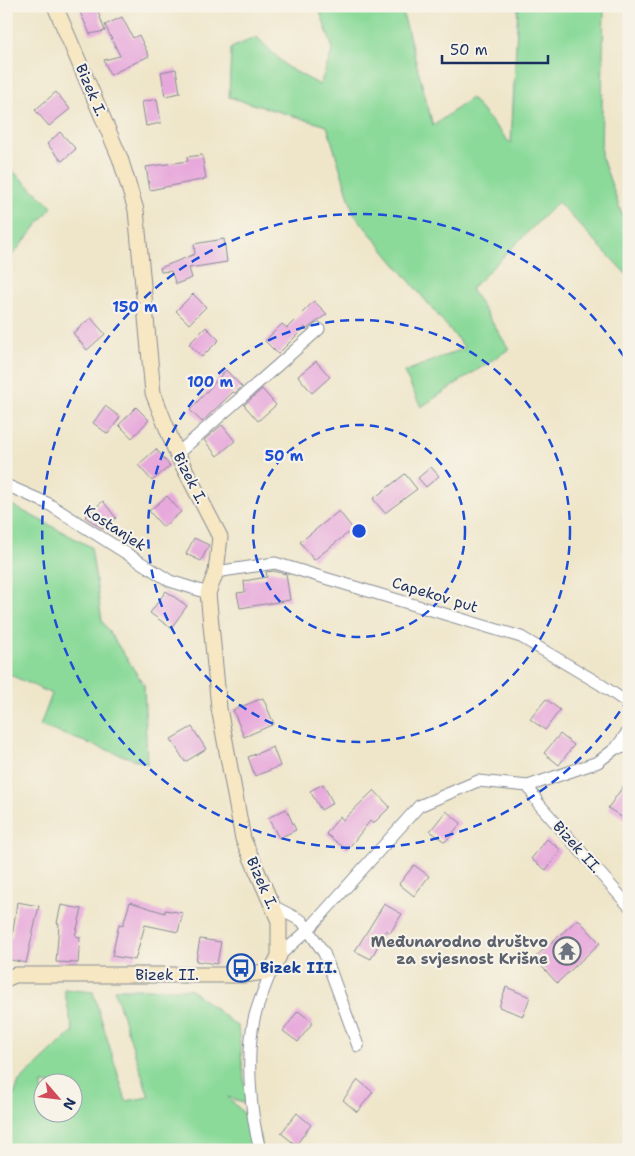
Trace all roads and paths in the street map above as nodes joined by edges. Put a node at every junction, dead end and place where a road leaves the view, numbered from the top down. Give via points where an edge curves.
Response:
1 (55, 6) edge
2 (319, 330) dead end
3 (177, 454) junction
4 (6, 485) edge
5 (216, 572) junction
6 (208, 593) junction
7 (629, 704) edge
8 (629, 730) edge
9 (616, 748) junction
10 (629, 748) edge
11 (528, 786) junction
12 (273, 906) junction
13 (629, 906) edge
14 (310, 930) junction
15 (279, 956) junction
16 (271, 972) junction
17 (6, 979) edge
18 (358, 1046) dead end
19 (260, 1150) edge

1 - 3 street, Bizek I. via 120,158 136,210 153,393
2 - 3 street
3 - 5 street, Bizek I. via 220,537
4 - 6 street, Kostanjek via 47,503 170,581
5 - 6 street, Bizek I.
5 - 7 street, Capekov put via 275,563 522,637
6 - 12 street, Bizek I. via 219,708 243,839
8 - 9 street
9 - 10 street
9 - 11 street via 598,762
11 - 13 street, Bizek II. via 538,803
11 - 14 street via 478,781 419,806
12 - 14 street via 302,921
12 - 15 street, Bizek I. via 279,921
14 - 15 street
14 - 18 street via 324,953
15 - 16 street
16 - 17 street, Bizek II. via 244,975 15,975
16 - 19 street via 254,1019 251,1056

